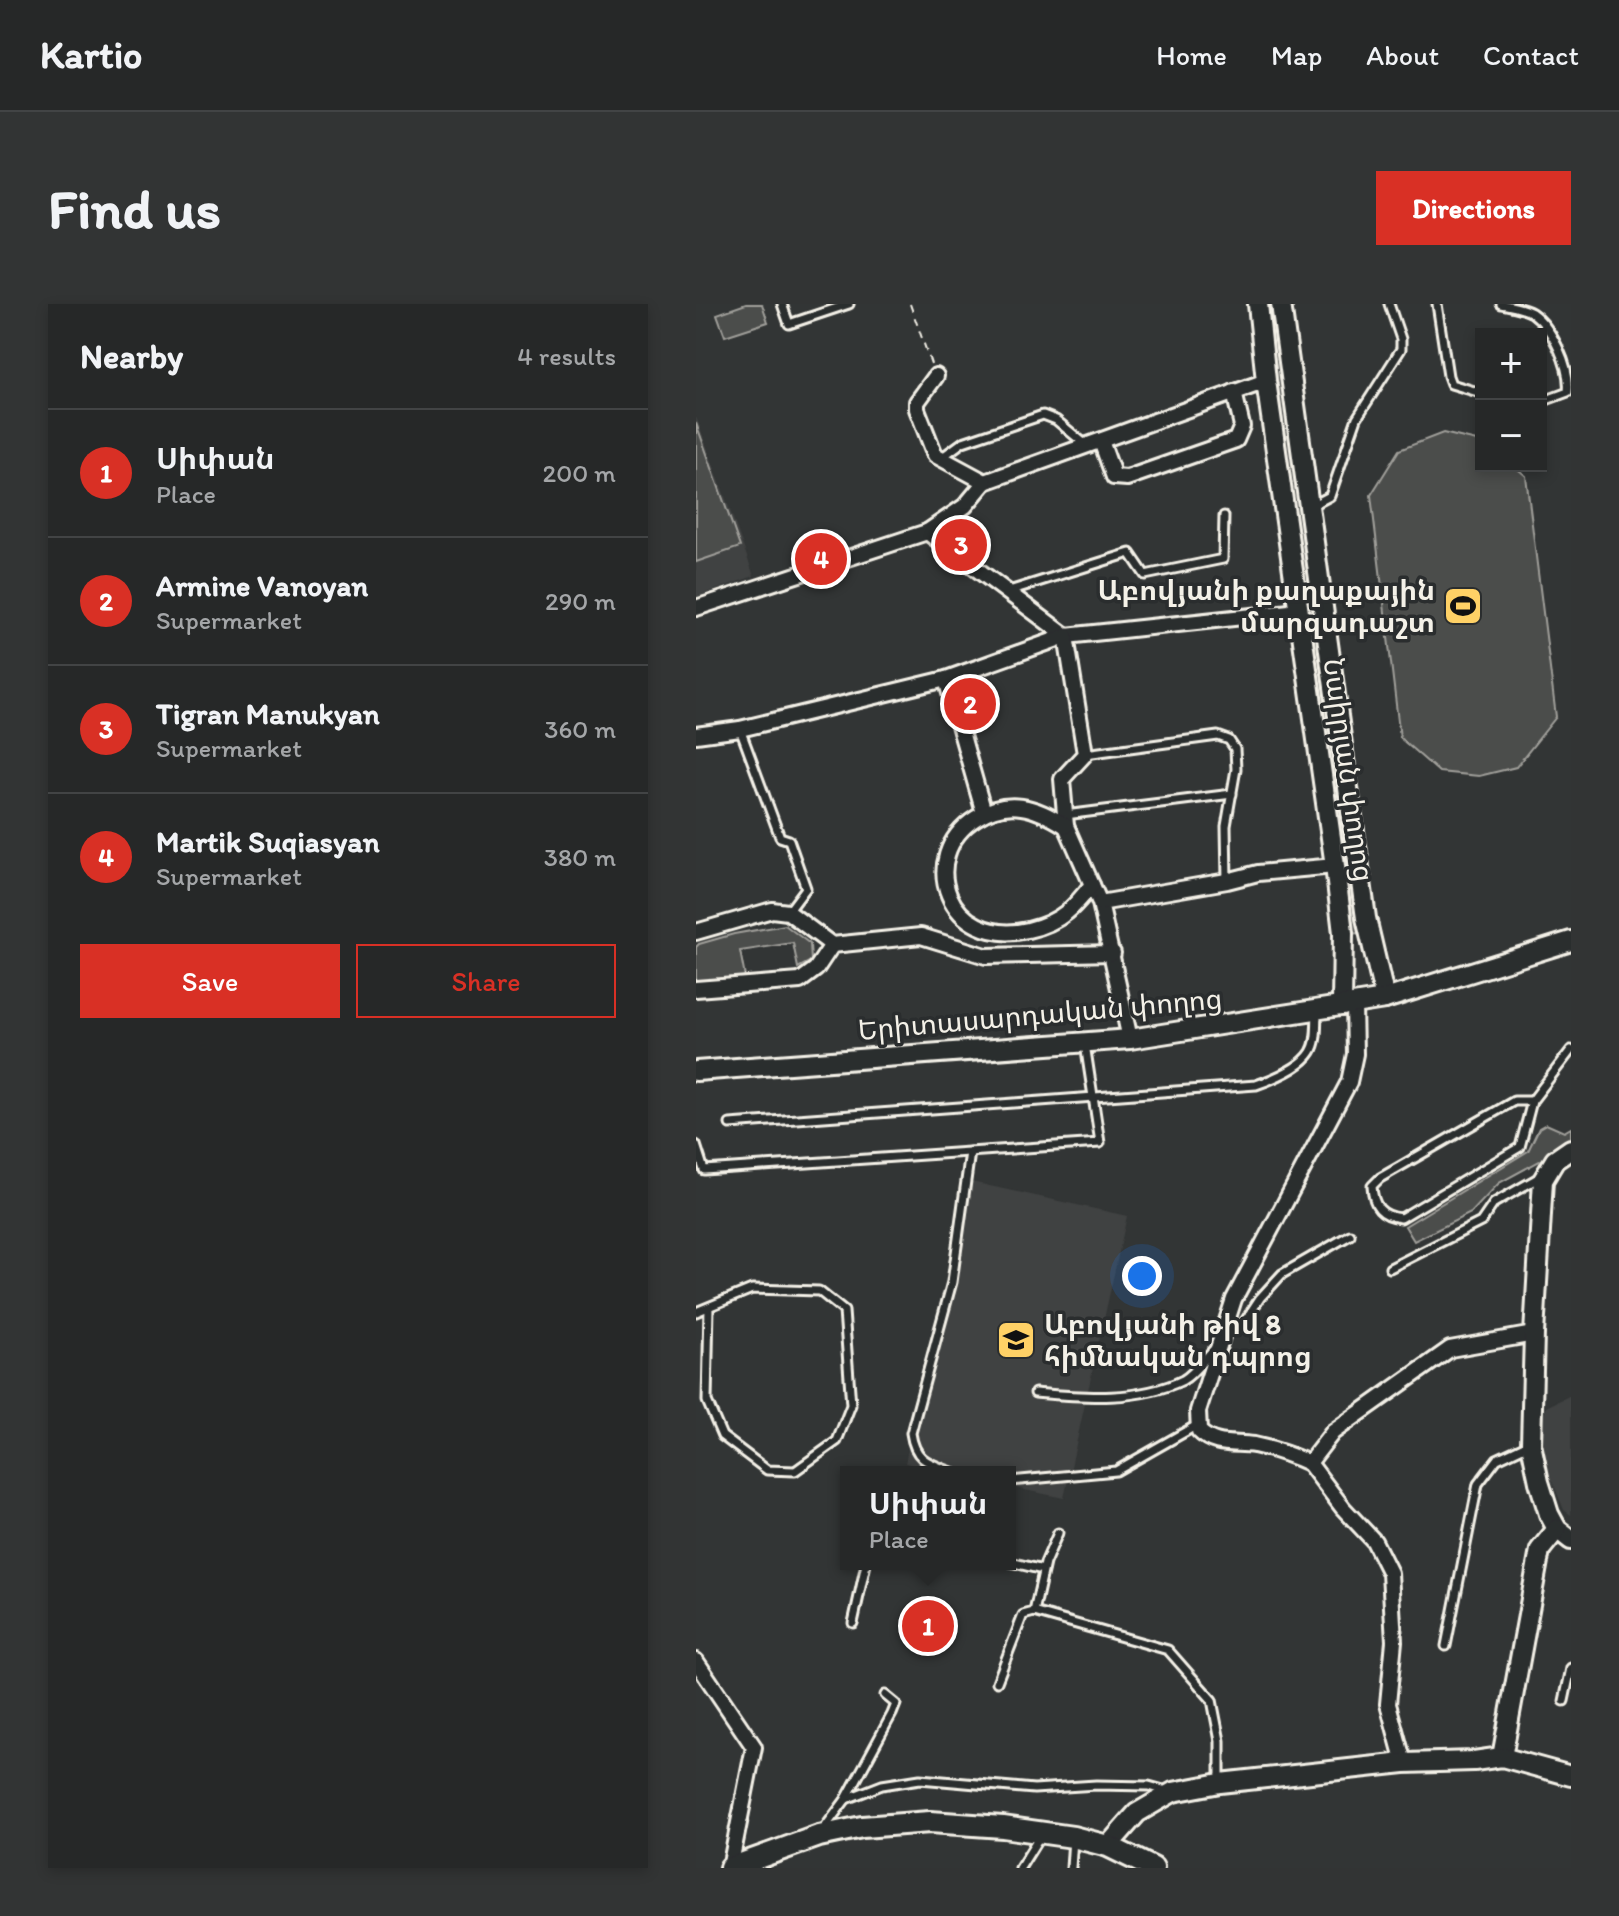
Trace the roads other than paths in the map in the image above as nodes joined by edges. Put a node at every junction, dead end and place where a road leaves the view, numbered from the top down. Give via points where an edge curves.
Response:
1 (782, 304) edge
2 (849, 304) edge
3 (1258, 304) edge
4 (1281, 304) edge
5 (1389, 304) edge
6 (1437, 304) edge
7 (1501, 304) edge
8 (936, 376) road end
9 (1266, 381) junction
10 (1475, 391) edge
11 (1234, 392) junction
12 (1546, 400) edge
13 (1094, 443) junction
14 (941, 458) junction
15 (985, 482) junction
16 (1309, 507) junction
17 (1224, 516) dead end
18 (927, 532) junction
19 (1007, 592) junction
20 (696, 608) edge
21 (1299, 611) junction
22 (1066, 636) junction
23 (946, 679) junction
24 (740, 729) junction
25 (696, 735) edge
26 (1085, 754) junction
27 (1232, 794) junction
28 (984, 813) junction
29 (1066, 820) junction
30 (1335, 866) junction
31 (1227, 881) junction
32 (1092, 885) junction
33 (1100, 903) junction
34 (788, 912) junction
35 (696, 932) edge
36 (1571, 941) edge
37 (832, 945) junction
38 (1113, 953) junction
39 (696, 989) edge
40 (1385, 999) junction
41 (1348, 1005) junction
42 (1317, 1011) junction
43 (1130, 1039) junction
44 (1085, 1044) junction
45 (1571, 1050) edge
46 (696, 1071) edge
47 (1095, 1099) junction
48 (1532, 1101) junction
49 (730, 1124) dead end
50 (696, 1145) edge
51 (1571, 1149) edge
52 (970, 1152) junction
53 (1545, 1174) junction
54 (1350, 1235) dead end
55 (1390, 1268) dead end
56 (709, 1307) junction
57 (696, 1312) edge
58 (1534, 1334) junction
59 (1219, 1339) junction
60 (1035, 1393) dead end
61 (1199, 1424) junction
62 (1531, 1444) junction
63 (1309, 1463) junction
64 (936, 1466) edge
65 (1016, 1480) edge
66 (1058, 1533) dead end
67 (1564, 1534) edge
68 (1016, 1563) edge
69 (865, 1570) edge
70 (1043, 1570) junction
71 (1034, 1612) junction
72 (853, 1623) dead end
73 (1446, 1646) dead end
74 (696, 1661) edge
75 (1571, 1668) edge
76 (997, 1682) dead end
77 (885, 1695) dead end
78 (1564, 1701) dead end
79 (1502, 1757) junction
80 (1404, 1763) junction
81 (1571, 1776) edge
82 (1220, 1783) junction
83 (1173, 1792) junction
84 (846, 1799) junction
85 (1042, 1832) junction
86 (819, 1836) junction
87 (1073, 1837) junction
88 (1108, 1846) junction
89 (730, 1868) edge
90 (1020, 1868) edge
91 (1071, 1868) edge
92 (1153, 1868) edge

1 - 2 lane via 789,324
3 - 9 street, Նաիրյան փողոց
4 - 16 street, Նաիրյան փողոց
5 - 16 lane via 1401,349 1357,418 1330,496
6 - 10 lane via 1451,384
7 - 12 lane via 1532,313 1560,345 1570,384 1568,392
8 - 14 street via 917,409 935,455
9 - 11 street
9 - 21 street, Նաիրյան փողոց
11 - 13 street
11 - 13 street via 1242,426 1236,440 1127,478 1114,477
13 - 14 lane via 1043,415 963,442
13 - 15 street
14 - 15 street
15 - 18 street via 965,506
16 - 40 street, Նաիրյան փողոց via 1366,918
17 - 19 lane via 1223,559 1145,575 1130,553
18 - 19 street
18 - 20 street
19 - 22 street
21 - 22 street
21 - 30 street, Նաիրյան փողոց
22 - 23 street
22 - 26 street
23 - 24 street
23 - 28 street
24 - 25 street
24 - 34 lane via 780,837 789,840 806,888
26 - 27 lane via 1218,736 1235,749
26 - 29 street via 1062,779
27 - 29 lane
27 - 31 lane via 1226,826
28 - 29 street via 1002,805 1024,806
28 - 32 street via 953,839 945,870 953,903 977,928 996,933 1041,926 1066,913
29 - 32 street
30 - 31 street
30 - 41 street, Նաիրյան փողոց
31 - 33 street
32 - 33 street
33 - 38 street
34 - 35 street via 772,910
34 - 37 street
36 - 40 street, Երիտասարդական փողոց
37 - 38 street via 921,936 986,956
37 - 39 street via 800,981
38 - 43 street
40 - 41 street, Երիտասարդական փողոց
41 - 42 street, Երիտասարդական փողոց
41 - 59 street via 1355,1054 1349,1082 1234,1299
42 - 43 street, Երիտասարդական փողոց
42 - 47 lane via 1310,1054 1272,1079 1256,1085
43 - 44 street, Երիտասարդական փողոց
44 - 46 street, Երիտասարդական փողոց
44 - 47 lane
45 - 48 lane
47 - 49 lane
47 - 52 lane via 1100,1143
48 - 48 lane via 1520,1147 1401,1218 1379,1210 1372,1186 1380,1178 1514,1101
50 - 52 lane via 704,1170
51 - 53 street
52 - 64 lane via 952,1282 911,1433 914,1449
53 - 55 lane via 1494,1203 1481,1222
53 - 58 street
54 - 59 lane via 1282,1274 1243,1324
56 - 56 lane via 752,1289 819,1291 844,1311 851,1405 837,1441 795,1471 767,1470 722,1436 707,1401
56 - 57 lane
58 - 62 street
58 - 63 street via 1450,1349 1333,1432
59 - 60 lane via 1186,1379 1150,1392 1085,1397
59 - 61 street
61 - 63 street via 1199,1431 1217,1443 1288,1453
61 - 65 lane via 1116,1471
62 - 67 street via 1539,1482
62 - 73 lane via 1497,1459 1478,1484
63 - 80 street via 1374,1541 1390,1573 1394,1641 1388,1704
66 - 70 lane
67 - 79 street via 1540,1550
68 - 70 lane
69 - 72 lane
70 - 71 lane
71 - 76 lane via 1023,1615
71 - 82 lane via 1168,1650 1212,1700 1220,1741
74 - 89 street via 754,1747
75 - 78 lane
77 - 84 lane via 896,1704
79 - 80 street
79 - 81 street
80 - 82 street
82 - 83 street
83 - 84 lane via 1149,1786 1034,1789 920,1779 882,1785
83 - 88 street via 1137,1813
84 - 86 lane
85 - 86 main road via 930,1822
85 - 87 main road
85 - 90 lane
86 - 89 main road
87 - 88 main road
87 - 91 lane
88 - 92 main road

